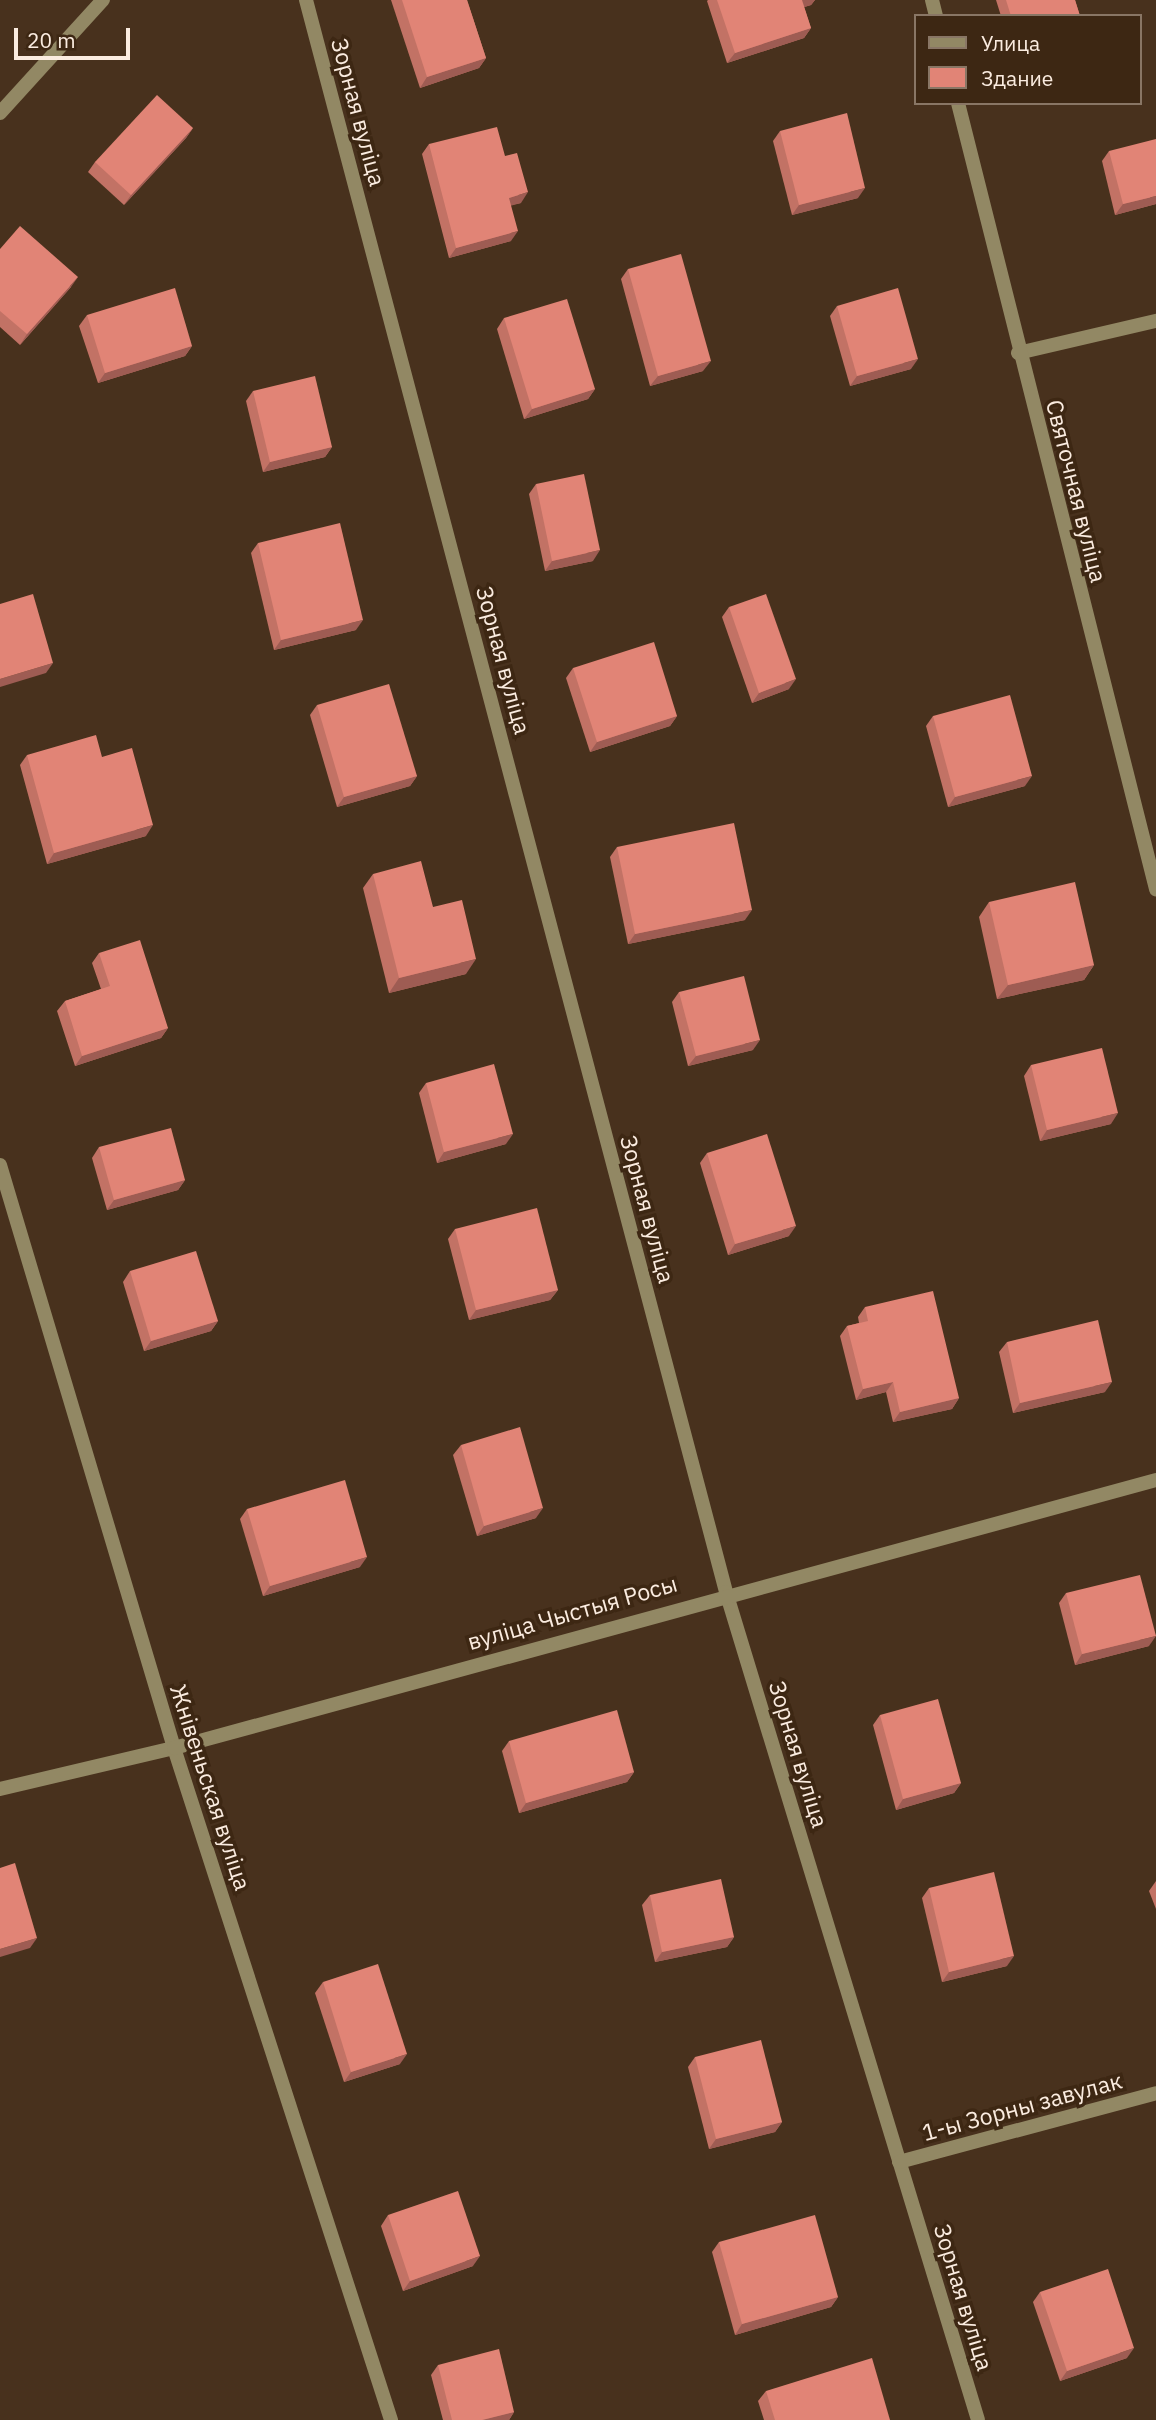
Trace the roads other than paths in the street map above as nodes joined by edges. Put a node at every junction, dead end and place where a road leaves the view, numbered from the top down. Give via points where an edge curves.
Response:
1 (103, 0) edge
2 (306, 0) edge
3 (958, 105) edge
4 (0, 113) edge
5 (1156, 321) edge
6 (1018, 353) junction
7 (1156, 889) edge
8 (0, 1165) edge
9 (1156, 1480) edge
10 (726, 1592) junction
11 (174, 1748) junction
12 (0, 1789) edge
13 (1156, 2093) edge
14 (899, 2162) junction
15 (391, 2420) edge
16 (978, 2420) edge

1 - 4 street
2 - 10 street, Зорная вуліца
3 - 6 street, Святочная вуліца
5 - 6 street
6 - 7 street, Святочная вуліца
8 - 11 street, Жнівеньская вуліца
9 - 10 street, вуліца Чыстыя Росы
10 - 11 street, вуліца Чыстыя Росы
10 - 14 street, Зорная вуліца
11 - 12 street, вуліца Чыстыя Росы
11 - 15 street, Жнівеньская вуліца
13 - 14 street, 1-ы Зорны завулак
14 - 16 street, Зорная вуліца

